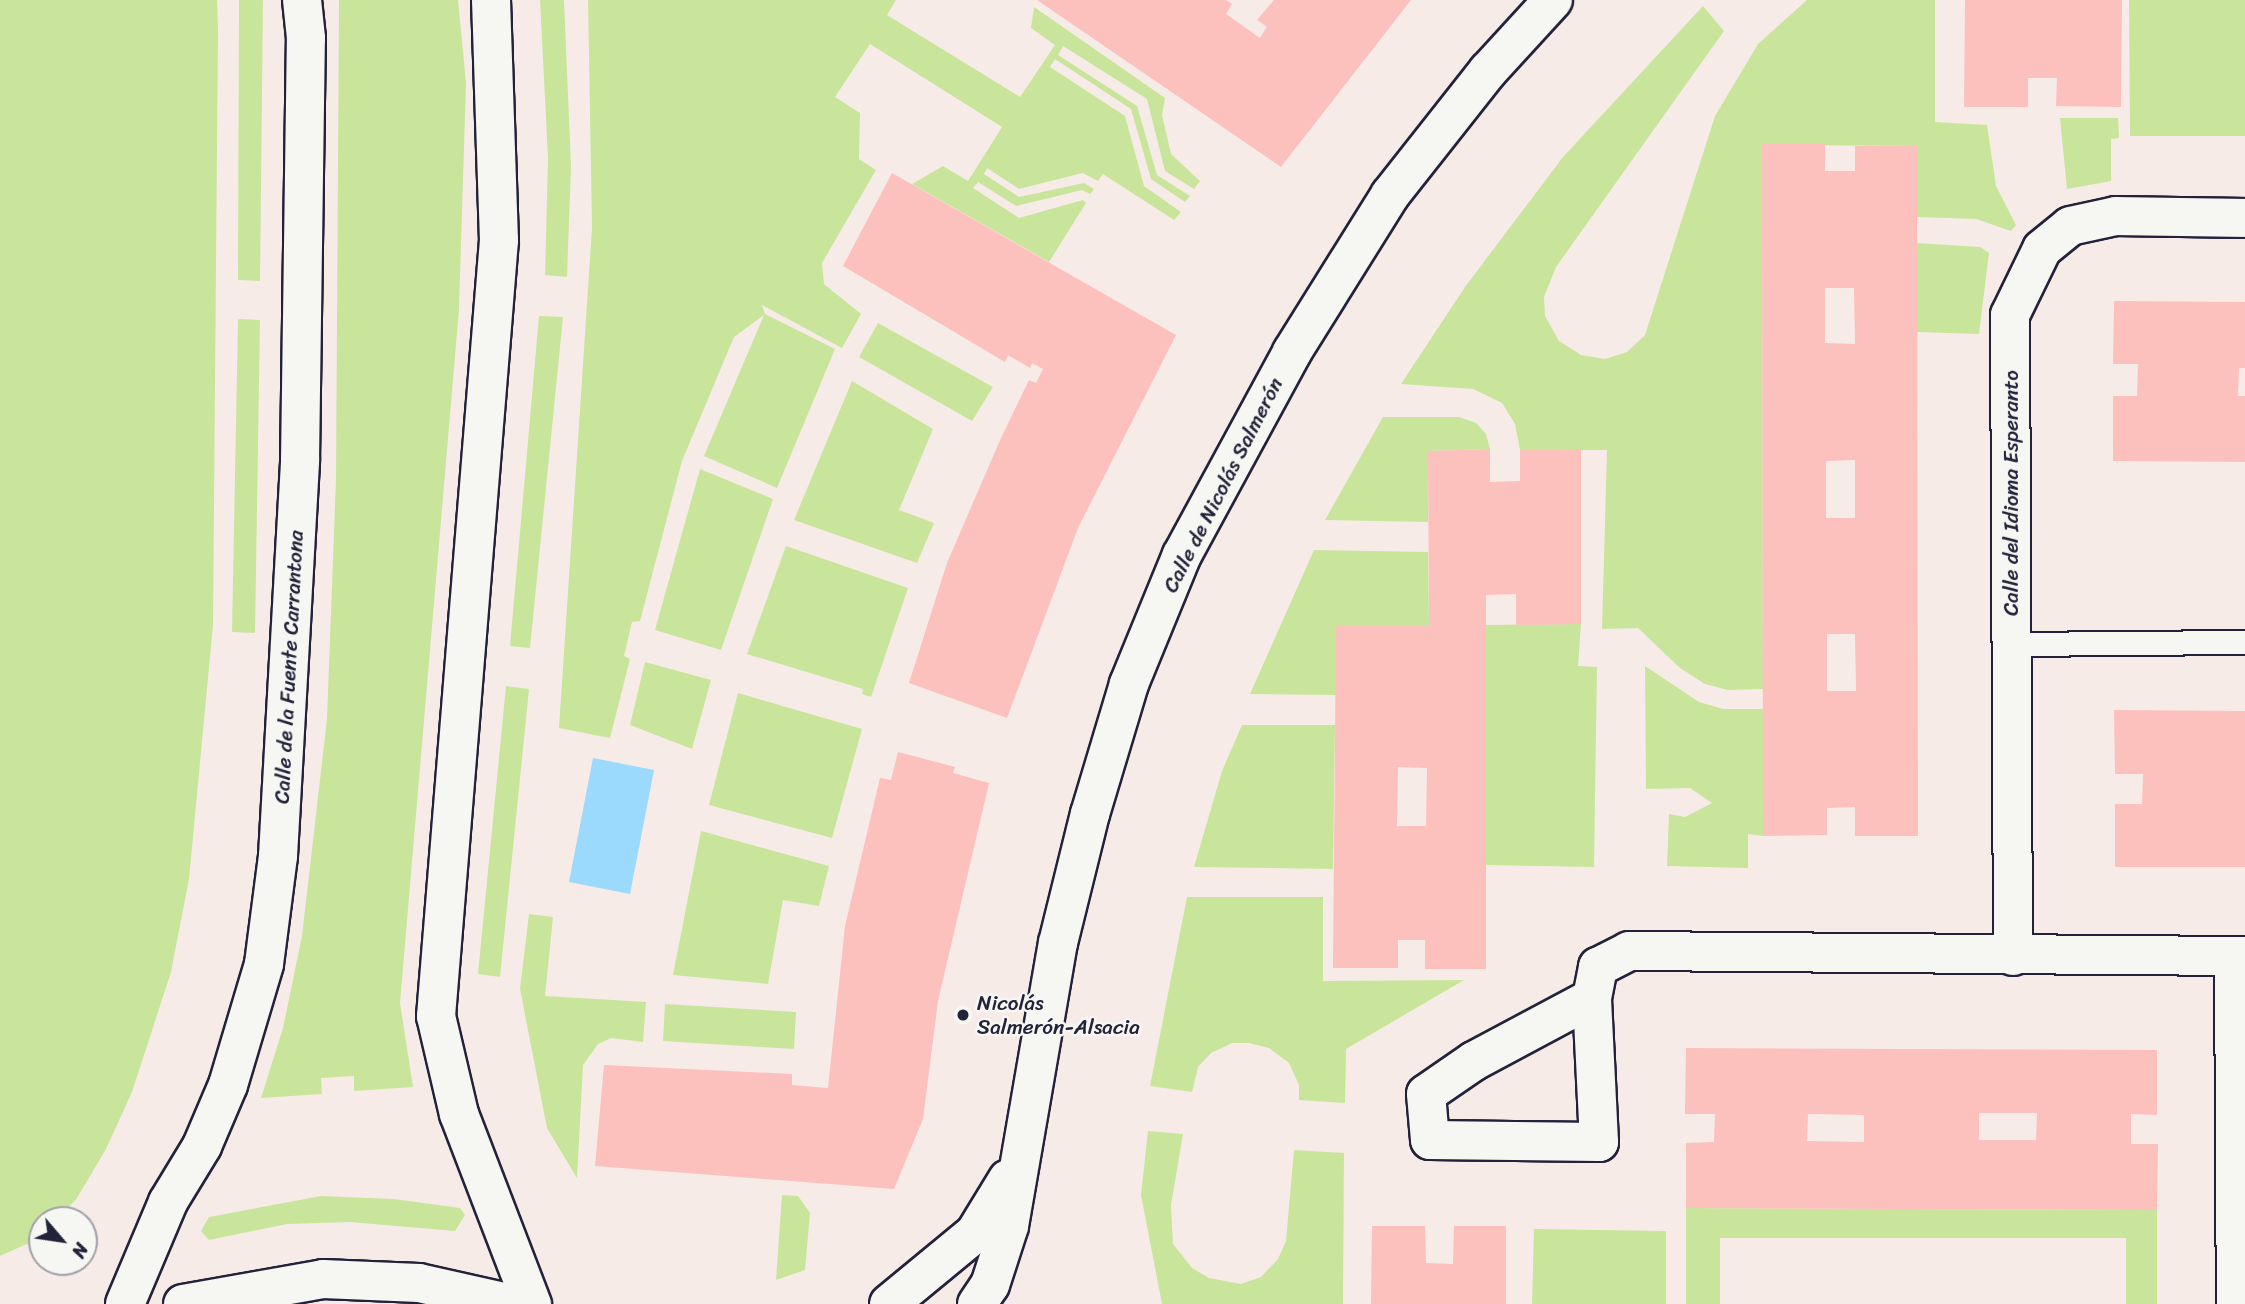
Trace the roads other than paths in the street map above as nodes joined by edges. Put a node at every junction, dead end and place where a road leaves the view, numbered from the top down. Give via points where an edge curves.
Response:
1 (302, 0) edge
2 (491, 0) edge
3 (1553, 0) edge
4 (2245, 218) edge
5 (2245, 642) edge
6 (2012, 644) junction
7 (2013, 956) junction
8 (2240, 956) edge
9 (1592, 998) junction
10 (1017, 1165) junction
11 (125, 1304) edge
12 (183, 1304) edge
13 (513, 1304) edge
14 (532, 1304) edge
15 (889, 1304) edge
16 (977, 1304) edge
17 (2236, 1304) edge

1 - 11 street, Calle de la Fuente Carrantona via 306,38 300,461 278,856 264,964 228,1085 202,1146 168,1202
2 - 14 street via 499,240 436,1016 459,1114
3 - 10 street, Calle de Nicolás Salmerón via 1488,71 1390,195 1292,352 1182,555 1129,684 1090,814 1058,943
4 - 6 street, Calle del Idioma Esperanto via 2116,216 2070,226 2042,249 2022,283 2010,315
5 - 6 lane
6 - 7 street, Calle del Idioma Esperanto
7 - 8 street
7 - 9 street via 1629,951 1598,967
8 - 17 street
9 - 9 street via 1599,1142 1430,1140 1426,1094 1474,1061
10 - 15 street, Calle de Nicolás Salmerón via 975,1233
10 - 16 street, Calle de Nicolás Salmerón via 1009,1226 990,1285
12 - 13 street via 323,1279 419,1283

